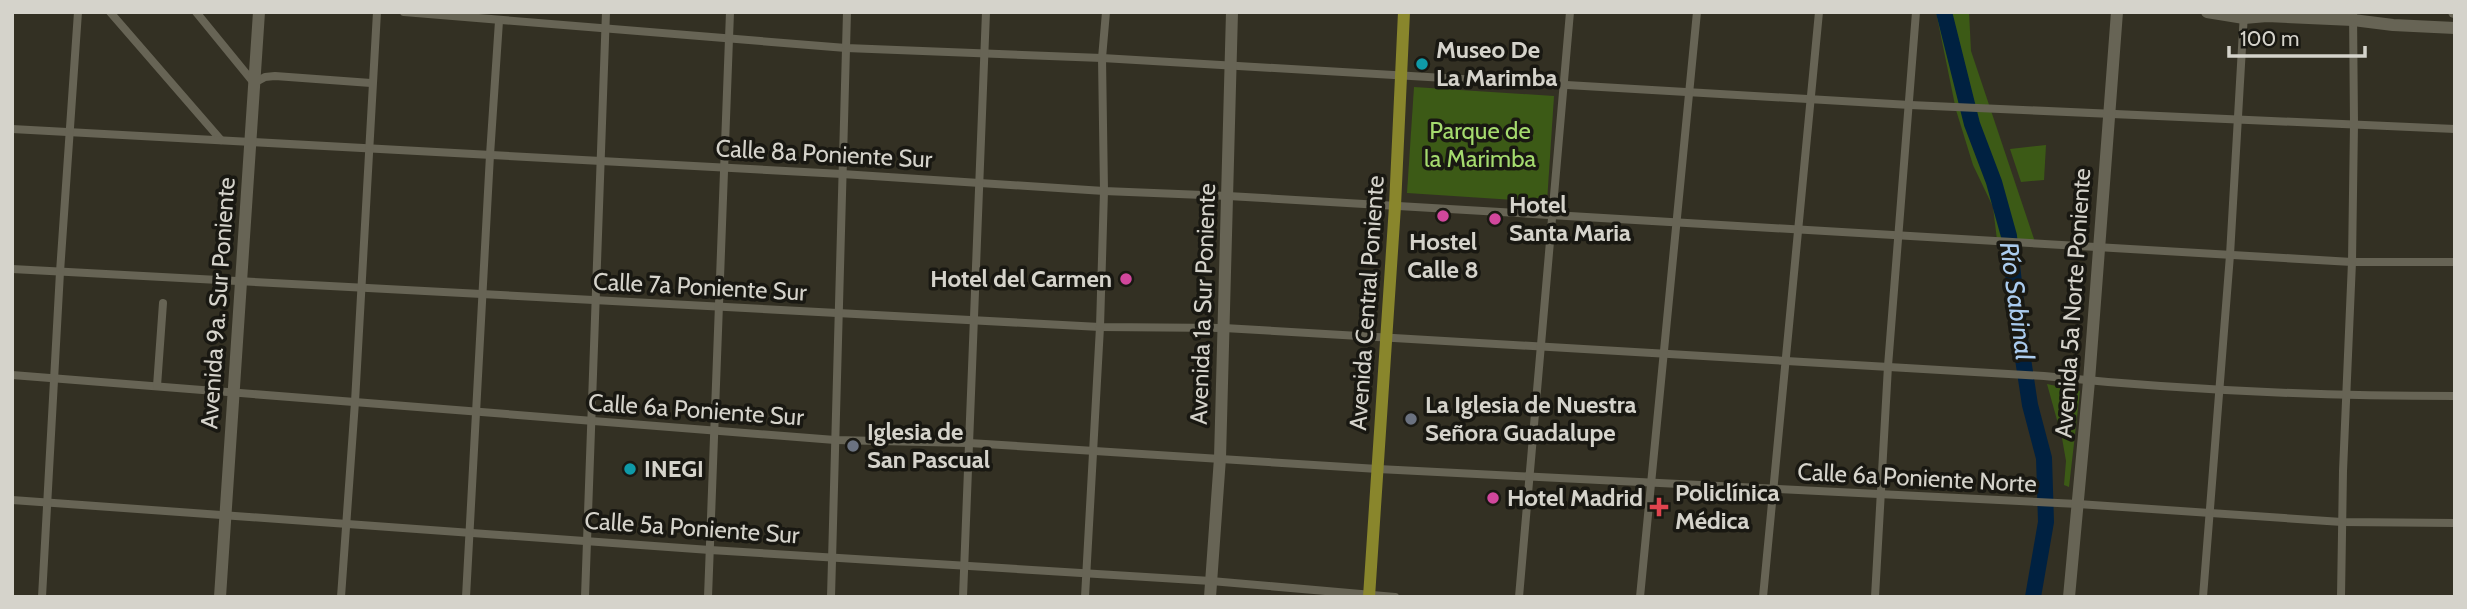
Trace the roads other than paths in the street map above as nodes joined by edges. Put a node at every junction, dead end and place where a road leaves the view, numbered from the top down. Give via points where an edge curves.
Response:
1 (78, 12) edge
2 (110, 12) edge
3 (196, 12) edge
4 (259, 12) edge
5 (377, 12) edge
6 (404, 12) edge
7 (606, 12) edge
8 (730, 12) edge
9 (847, 12) edge
10 (986, 12) edge
11 (1106, 12) edge
12 (1232, 12) edge
13 (1404, 12) edge
14 (1570, 12) edge
15 (1697, 12) edge
16 (1819, 12) edge
17 (1916, 12) edge
18 (2117, 12) edge
19 (2207, 12) edge
20 (2244, 15) edge
21 (2353, 16) edge
22 (499, 21) junction
23 (2455, 28) edge
24 (606, 30) junction
25 (729, 37) junction
26 (846, 48) junction
27 (985, 53) junction
28 (1102, 58) junction
29 (1229, 66) junction
30 (1401, 76) junction
31 (254, 83) junction
32 (371, 83) junction
33 (1563, 85) junction
34 (1689, 93) junction
35 (1811, 100) junction
36 (1910, 105) junction
37 (2108, 114) junction
38 (2238, 118) junction
39 (2354, 124) junction
40 (12, 129) edge
41 (2455, 129) edge
42 (69, 132) junction
43 (221, 140) junction
44 (250, 142) junction
45 (368, 148) junction
46 (490, 155) junction
47 (601, 161) junction
48 (724, 168) junction
49 (842, 174) junction
50 (979, 183) junction
51 (1104, 191) junction
52 (1228, 196) junction
53 (1395, 206) junction
54 (1552, 215) junction
55 (1678, 222) junction
56 (1799, 228) junction
57 (1899, 234) junction
58 (2098, 246) junction
59 (2230, 255) junction
60 (2352, 262) junction
61 (2455, 262) edge
62 (12, 269) edge
63 (60, 272) junction
64 (241, 282) junction
65 (361, 288) junction
66 (482, 295) junction
67 (596, 300) junction
68 (163, 303) dead end
69 (719, 307) junction
70 (839, 313) junction
71 (974, 320) junction
72 (1100, 327) junction
73 (1224, 328) junction
74 (1387, 337) junction
75 (1541, 346) junction
76 (1664, 354) junction
77 (1786, 359) junction
78 (1888, 366) junction
79 (12, 374) edge
80 (54, 378) junction
81 (2089, 381) junction
82 (157, 386) junction
83 (2220, 391) junction
84 (233, 392) junction
85 (2347, 396) junction
86 (2455, 396) edge
87 (355, 402) junction
88 (476, 412) junction
89 (592, 422) junction
90 (714, 431) junction
91 (835, 440) junction
92 (969, 443) junction
93 (1093, 450) junction
94 (1220, 458) junction
95 (1378, 469) junction
96 (1531, 477) junction
97 (1651, 483) junction
98 (1773, 490) junction
99 (1881, 496) junction
100 (12, 500) edge
101 (48, 502) junction
102 (2078, 504) junction
103 (2208, 514) junction
104 (225, 515) junction
105 (2342, 522) junction
106 (346, 523) junction
107 (2455, 523) edge
108 (470, 531) junction
109 (587, 541) junction
110 (710, 550) junction
111 (832, 556) junction
112 (964, 565) junction
113 (1086, 573) junction
114 (1211, 581) junction
115 (1369, 596) edge
116 (42, 597) edge
117 (220, 597) edge
118 (341, 597) edge
119 (466, 597) edge
120 (585, 597) edge
121 (708, 597) edge
122 (831, 597) edge
123 (963, 597) edge
124 (1085, 597) edge
125 (1210, 597) edge
126 (1395, 597) edge
127 (1519, 597) edge
128 (1640, 597) edge
129 (1763, 597) edge
130 (1875, 597) edge
131 (2069, 597) edge
132 (2203, 597) edge
133 (2341, 597) edge

1 - 42 street
2 - 43 street
3 - 31 street
4 - 31 main road, Avenida 9a. Sur Poniente
5 - 32 street
6 - 22 street
7 - 24 street
8 - 25 street
9 - 26 street
10 - 27 street
11 - 28 street
12 - 29 main road, Avenida 1a Sur Poniente
13 - 30 main road, Avenida Central Poniente
14 - 33 street
15 - 34 street
16 - 35 street
17 - 36 street
18 - 37 main road, Avenida 5a Norte Poniente
19 - 20 main road
20 - 21 main road
20 - 38 street
21 - 23 main road via 2393,25
21 - 39 street
22 - 24 street
22 - 46 street
24 - 25 street
24 - 47 street
25 - 26 street
25 - 48 street
26 - 27 street
26 - 49 street
27 - 28 street
27 - 50 street
28 - 29 street
28 - 51 street
29 - 30 street
29 - 52 main road, Avenida 1a Sur Poniente
30 - 33 street
30 - 53 main road, Avenida Central Poniente
31 - 32 street via 275,76
31 - 44 main road, Avenida 9a. Sur Poniente
32 - 45 street
33 - 34 street
33 - 54 street
34 - 35 street
34 - 55 street
35 - 36 street
35 - 56 street
36 - 37 street
36 - 57 street
37 - 38 street
37 - 58 main road, Avenida 5a Norte Poniente
38 - 39 street
38 - 59 street
39 - 41 street
39 - 60 street
40 - 42 street, Calle 8a Poniente Sur
42 - 43 street, Calle 8a Poniente Sur
42 - 63 street
43 - 44 street, Calle 8a Poniente Sur
44 - 45 street, Calle 8a Poniente Sur
44 - 64 main road, Avenida 9a. Sur Poniente
45 - 46 street, Calle 8a Poniente Sur
45 - 65 street
46 - 47 street, Calle 8a Poniente Sur
46 - 66 street
47 - 48 street, Calle 8a Poniente Sur
47 - 67 street
48 - 49 street, Calle 8a Poniente Sur
48 - 69 street
49 - 50 street, Calle 8a Poniente Sur
49 - 70 street
50 - 51 street, Calle 8a Poniente Sur
50 - 71 street
51 - 52 street, Calle 8a Poniente Sur
51 - 72 street
52 - 53 street, Calle 8a Poniente Sur
52 - 73 main road, Avenida 1a Sur Poniente
53 - 54 street, Calle 8a Poniente Sur
53 - 74 main road, Avenida Central Poniente
54 - 55 street, Calle 8a Poniente Sur
54 - 75 street
55 - 56 street, Calle 8a Poniente Sur
55 - 76 street
56 - 57 street, Calle 8a Poniente Sur
56 - 77 street
57 - 58 street, Calle 8a Poniente Sur
57 - 78 street
58 - 59 street, Calle 8a Poniente Sur
58 - 81 main road, Avenida 5a Norte Poniente
59 - 60 street, Calle 8a Poniente Sur
59 - 83 street
60 - 61 street, Calle 8a Poniente Sur
60 - 85 street
62 - 63 street, Calle 7a Poniente Sur
63 - 64 street, Calle 7a Poniente Sur
63 - 80 street
64 - 65 street, Calle 7a Poniente Sur
64 - 84 main road, Avenida 9a. Sur Poniente
65 - 66 street, Calle 7a Poniente Sur
65 - 87 street
66 - 67 street, Calle 7a Poniente Sur
66 - 88 street
67 - 69 street, Calle 7a Poniente Sur
67 - 89 street
68 - 82 street
69 - 70 street, Calle 7a Poniente Sur
69 - 90 street
70 - 71 street, Calle 7a Poniente Sur
70 - 91 street
71 - 72 street, Calle 7a Poniente Sur
71 - 92 street
72 - 73 street, Calle 7a Poniente Sur
72 - 93 street
73 - 74 street, Calle 7a Poniente Sur
73 - 94 main road, Avenida 1a Sur Poniente
74 - 75 street, Calle 7a Poniente Sur
74 - 95 main road, Avenida Central Poniente
75 - 76 street, Calle 7a Poniente Sur
75 - 96 street
76 - 77 street, Calle 7a Poniente Sur
76 - 97 street
77 - 78 street, Calle 7a Poniente Sur
77 - 98 street
78 - 81 street, Calle 7a Poniente Sur
78 - 99 street
79 - 80 street, Calle 6a Poniente Sur
80 - 82 street, Calle 6a Poniente Sur
80 - 101 street
81 - 83 street, Calle 7a Poniente Sur
81 - 102 main road, Avenida 5a Norte Poniente
82 - 84 street, Calle 6a Poniente Sur
83 - 85 street, Calle 7a Poniente Sur
83 - 103 street
84 - 87 street, Calle 6a Poniente Sur
84 - 104 main road, Avenida 9a. Sur Poniente
85 - 86 street, Calle 7a Poniente Sur
85 - 105 street
87 - 88 street, Calle 6a Poniente Sur
87 - 106 street
88 - 89 street, Calle 6a Poniente Sur
88 - 108 street
89 - 90 street, Calle 6a Poniente Sur
89 - 109 street
90 - 91 street, Calle 6a Poniente Sur
90 - 110 street
91 - 92 street, Calle 6a Poniente Sur
91 - 111 street
92 - 93 street, Calle 6a Poniente Sur
92 - 112 street
93 - 94 street, Calle 6a Poniente Sur
93 - 113 street
94 - 95 street, Calle 6a Poniente Sur
94 - 114 main road, Avenida 1a Sur Poniente
95 - 96 street, Calle 6a Poniente Norte
95 - 115 main road, Avenida Central Poniente
96 - 97 street, Calle 6a Poniente Norte
96 - 127 street
97 - 98 street, Calle 6a Poniente Norte
97 - 128 street
98 - 99 street, Calle 6a Poniente Norte
98 - 129 street
99 - 102 street, Calle 6a Poniente Norte
99 - 130 street
100 - 101 street, Calle 5a Poniente Sur
101 - 104 street, Calle 5a Poniente Sur
101 - 116 street
102 - 103 street, Calle 6a Poniente Norte
102 - 131 main road, Avenida 5a Norte Poniente
103 - 105 street, Calle 6a Poniente Norte
103 - 132 street
104 - 106 street, Calle 5a Poniente Sur
104 - 117 main road, Avenida 9a. Sur Poniente
105 - 107 street, Calle 6a Poniente Norte
105 - 133 street
106 - 108 street, Calle 5a Poniente Sur
106 - 118 street
108 - 109 street, Calle 5a Poniente Sur
108 - 119 street
109 - 110 street, Calle 5a Poniente Sur
109 - 120 street
110 - 111 street, Calle 5a Poniente Sur
110 - 121 street
111 - 112 street, Calle 5a Poniente Sur
111 - 122 street
112 - 113 street, Calle 5a Poniente Sur
112 - 123 street
113 - 114 street, Calle 5a Poniente Sur
113 - 124 street
114 - 115 street, Calle 5a Poniente Sur
114 - 125 main road, Avenida 1a Sur Poniente
115 - 126 street, Calle 5a Poniente Sur

